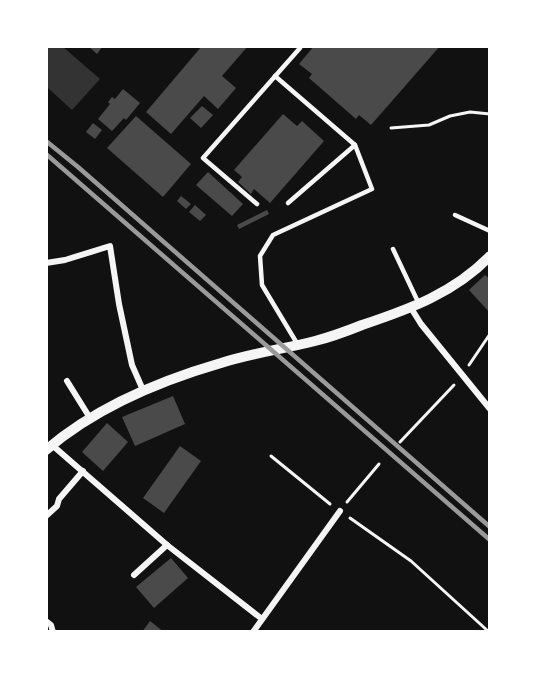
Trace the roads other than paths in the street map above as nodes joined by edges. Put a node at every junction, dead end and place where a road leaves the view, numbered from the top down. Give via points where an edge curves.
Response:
1 (300, 48) dead end
2 (275, 76) junction
3 (355, 145) junction
4 (288, 203) dead end
5 (257, 204) dead end
6 (455, 215) dead end
7 (489, 231) edge
8 (393, 249) dead end
9 (489, 258) edge
10 (46, 263) edge
11 (415, 306) junction
12 (298, 345) junction
13 (67, 381) dead end
14 (143, 390) junction
15 (489, 409) edge
16 (90, 418) junction
17 (49, 447) edge
18 (83, 471) junction
19 (340, 511) road end
20 (46, 516) edge
21 (167, 544) junction
22 (134, 575) dead end
23 (262, 619) junction
24 (46, 621) edge
25 (53, 632) edge
26 (253, 632) edge

1 - 2 lane
2 - 3 lane
2 - 5 lane via 203,158
3 - 4 lane
3 - 12 lane via 372,189 273,235 260,256 262,285
6 - 7 lane
8 - 11 lane
9 - 11 street via 448,289
10 - 14 street via 110,246 132,365
11 - 12 street
11 - 15 street via 422,324
12 - 14 street via 222,362
13 - 16 street
14 - 16 street
16 - 17 street
17 - 18 street
18 - 20 street
18 - 21 street
19 - 23 street
21 - 22 street
21 - 23 street
23 - 26 street
24 - 25 street

